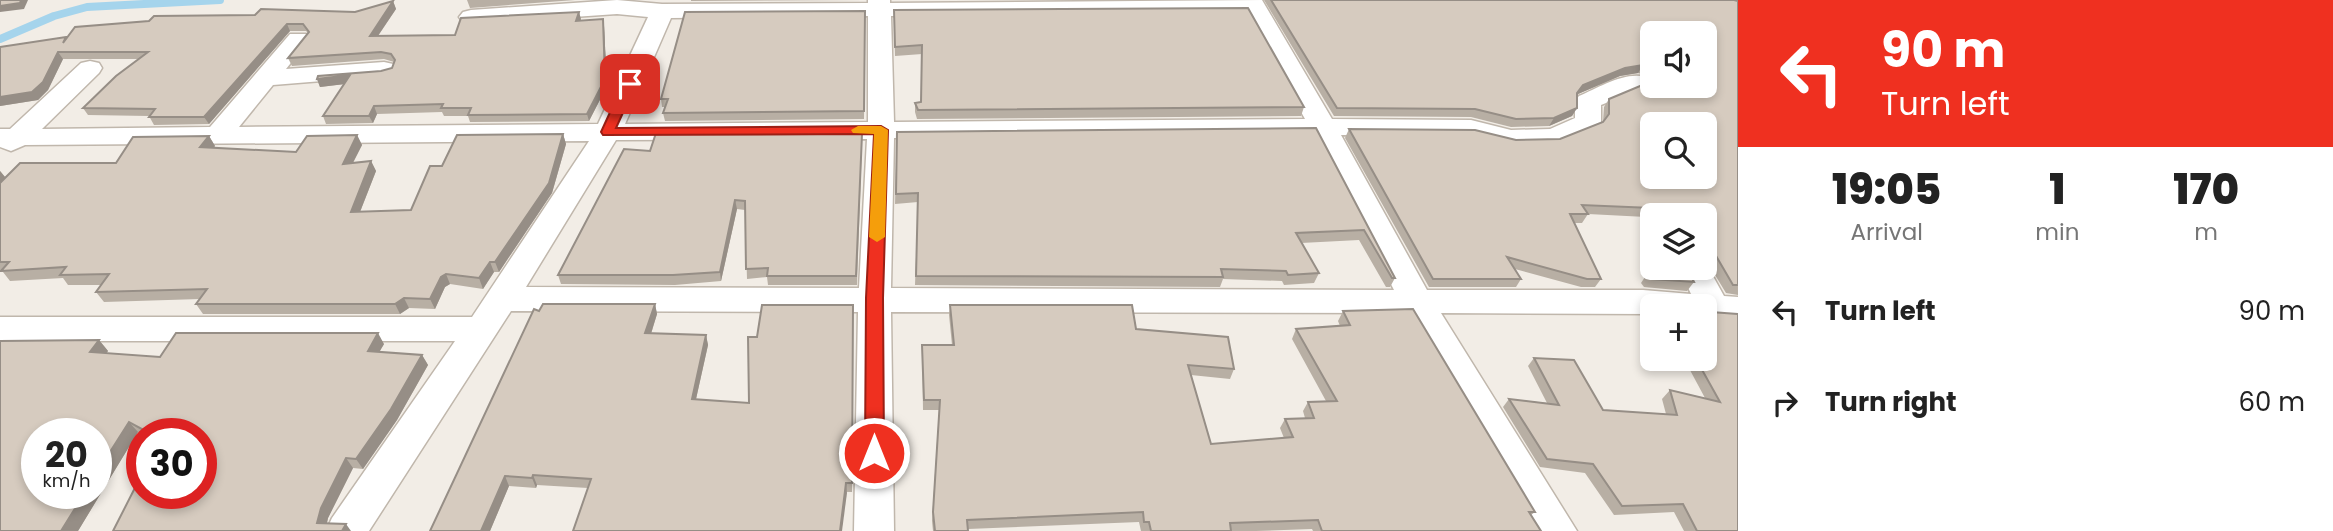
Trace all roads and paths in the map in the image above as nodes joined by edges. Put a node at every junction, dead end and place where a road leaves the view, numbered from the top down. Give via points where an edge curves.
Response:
1 (878, 4) edge
2 (1253, 4) edge
3 (662, 11) junction
4 (471, 17) edge
5 (298, 39) dead end
6 (90, 68) dead end
7 (384, 69) edge
8 (266, 78) junction
9 (1637, 82) dead end
10 (1323, 127) junction
11 (881, 130) junction
12 (608, 132) junction
13 (217, 136) junction
14 (6, 143) edge
15 (1704, 280) edge
16 (875, 298) junction
17 (502, 299) junction
18 (1417, 302) junction
19 (1725, 307) edge
20 (0, 329) edge
21 (481, 329) junction
22 (346, 531) edge
23 (874, 531) edge
24 (1557, 531) edge

1 - 2 street
1 - 3 street
1 - 11 street
2 - 10 street
3 - 4 street via 617,7
3 - 12 street
5 - 8 street
6 - 14 street
7 - 8 street
8 - 13 street
9 - 10 street via 1588,101 1588,122 1555,136 1511,138 1471,128
10 - 11 street
10 - 18 street
11 - 12 street
11 - 16 street
12 - 13 street
12 - 17 street
13 - 14 street
15 - 19 street
16 - 17 street
16 - 18 street
16 - 23 street
17 - 21 street
18 - 19 street via 1643,302
18 - 24 street
20 - 21 street
21 - 22 street

